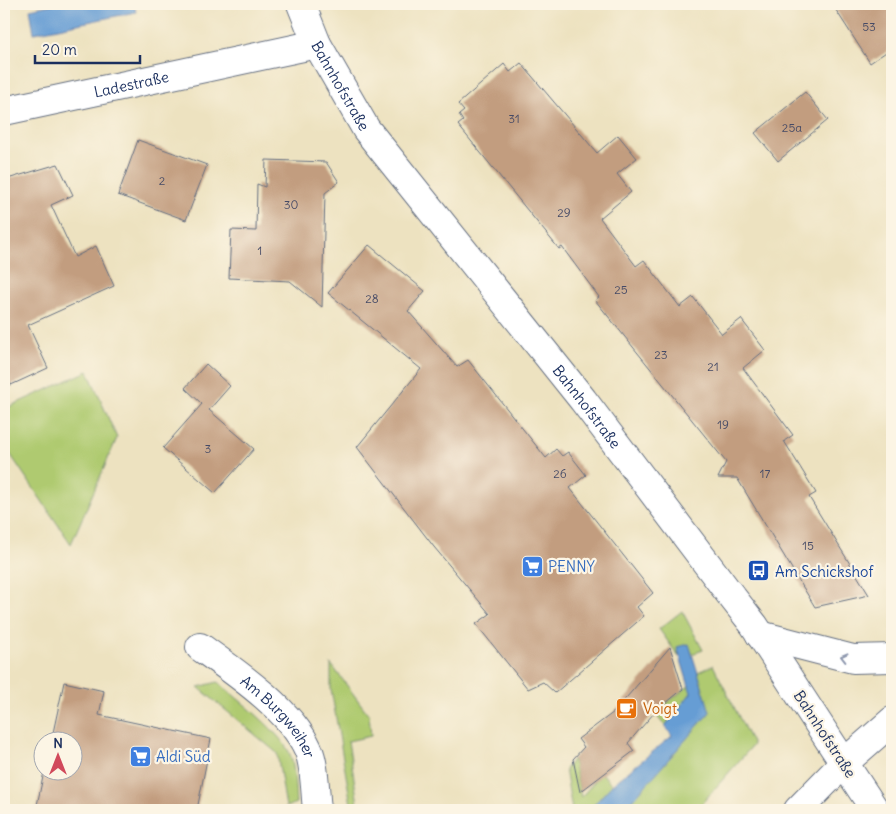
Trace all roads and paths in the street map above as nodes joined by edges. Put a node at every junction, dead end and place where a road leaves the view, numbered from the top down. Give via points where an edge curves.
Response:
1 (301, 4) edge
2 (317, 44) junction
3 (4, 111) edge
4 (760, 635) junction
5 (200, 647) dead end
6 (892, 658) edge
7 (892, 721) edge
8 (844, 763) junction
9 (317, 810) edge
10 (798, 810) edge
11 (875, 810) edge

1 - 2 street, Bahnhofstraße
2 - 3 street, Ladestraße
2 - 4 street, Bahnhofstraße via 366,129 583,400
6 -> 4 street via 853,659
4 - 8 street, Bahnhofstraße
5 - 9 street, Am Burgweiher via 295,725 309,751
7 - 8 street
8 - 10 street
8 - 11 street, Bahnhofstraße

